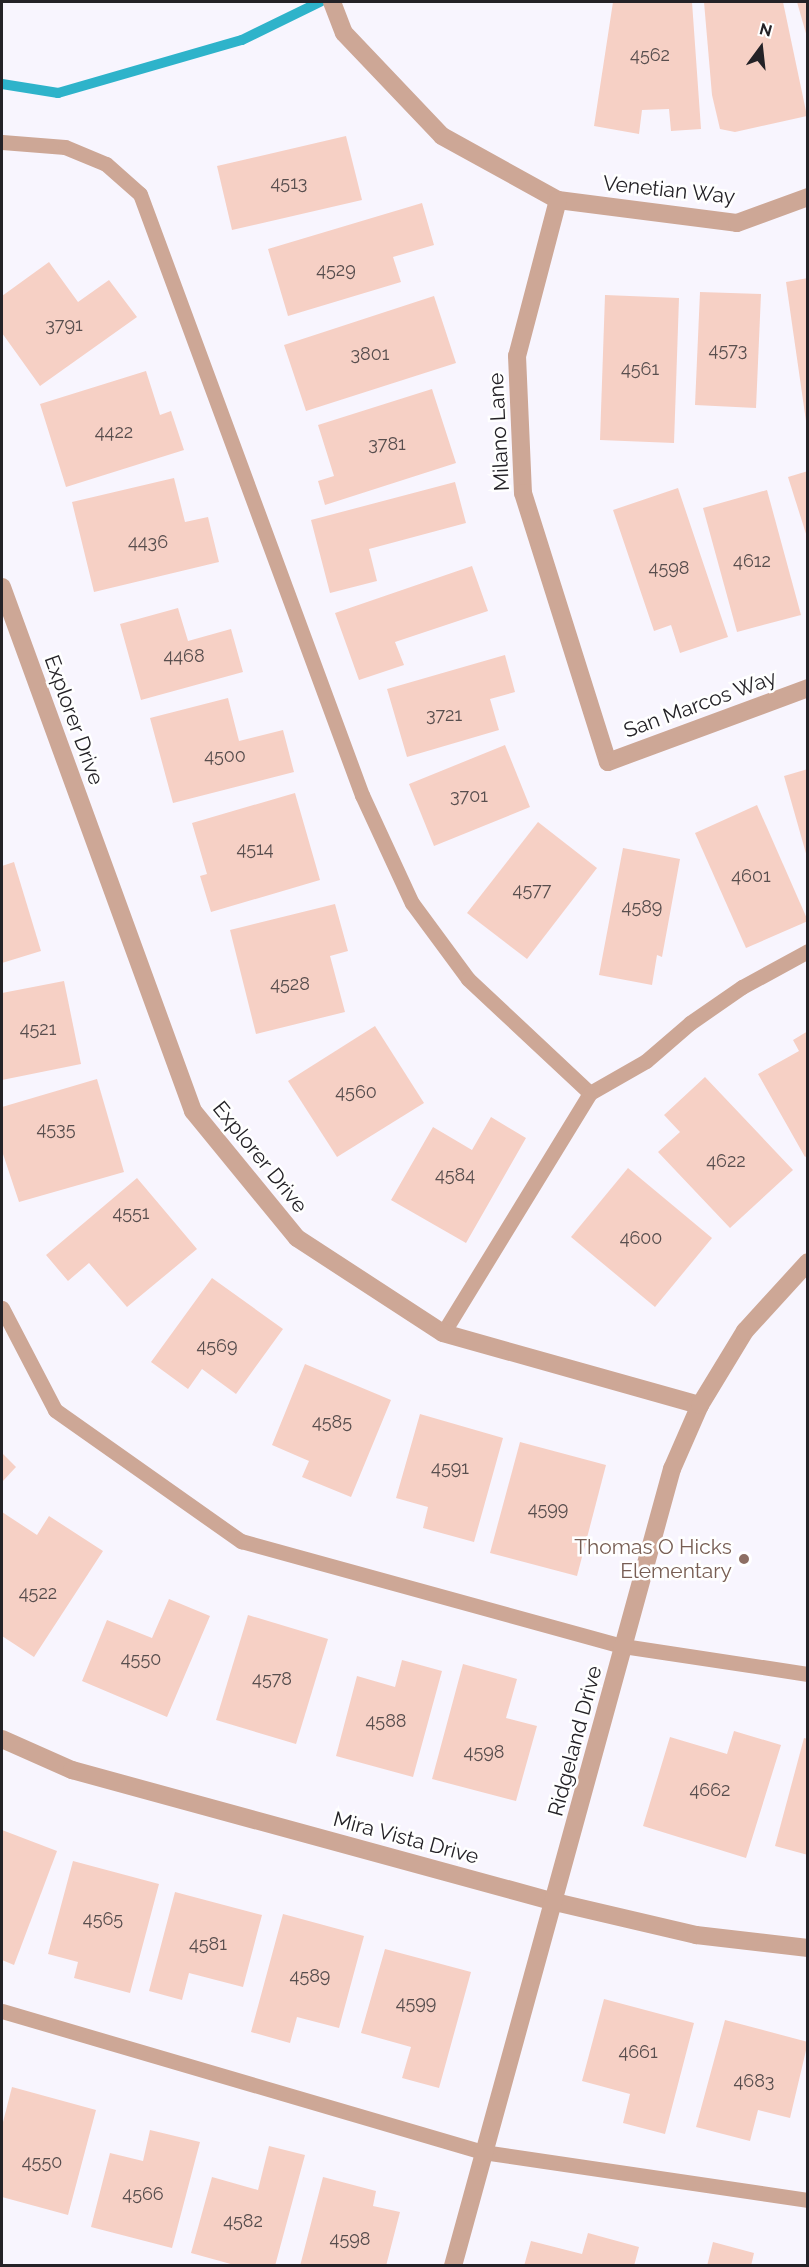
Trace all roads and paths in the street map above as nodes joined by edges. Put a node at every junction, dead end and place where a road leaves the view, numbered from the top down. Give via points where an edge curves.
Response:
1 (332, 2) edge
2 (2, 142) edge
3 (807, 197) edge
4 (558, 200) junction
5 (2, 587) edge
6 (807, 688) edge
7 (608, 762) joint
8 (807, 951) edge
9 (590, 1094) junction
10 (807, 1262) edge
11 (2, 1308) edge
12 (443, 1333) junction
13 (700, 1405) junction
14 (623, 1646) junction
15 (807, 1674) edge
16 (2, 1739) edge
17 (555, 1902) junction
18 (807, 1948) edge
19 (2, 2011) edge
20 (483, 2152) junction
21 (807, 2200) edge
22 (453, 2265) edge

1 - 4 street via 344,33 442,136
2 - 9 lane via 65,147 106,164 140,194 362,795 412,903 468,979
3 - 4 street, Venetian Way via 737,223
4 - 7 street, Milano Lane via 517,356 523,493
5 - 12 street, Explorer Drive via 193,1111 297,1238
6 - 7 street, San Marcos Way
8 - 9 lane via 742,987 690,1023 646,1061
9 - 12 lane
10 - 13 street, Ridgeland Drive via 745,1331
11 - 14 lane via 55,1410 241,1541
12 - 13 street, Explorer Drive
13 - 14 street, Ridgeland Drive via 672,1469
14 - 15 lane
14 - 17 street, Ridgeland Drive
16 - 17 street, Mira Vista Drive via 72,1770
17 - 18 street, Mira Vista Drive via 696,1935
17 - 20 street, Ridgeland Drive
19 - 20 lane
20 - 21 lane
20 - 22 street, Ridgeland Drive

